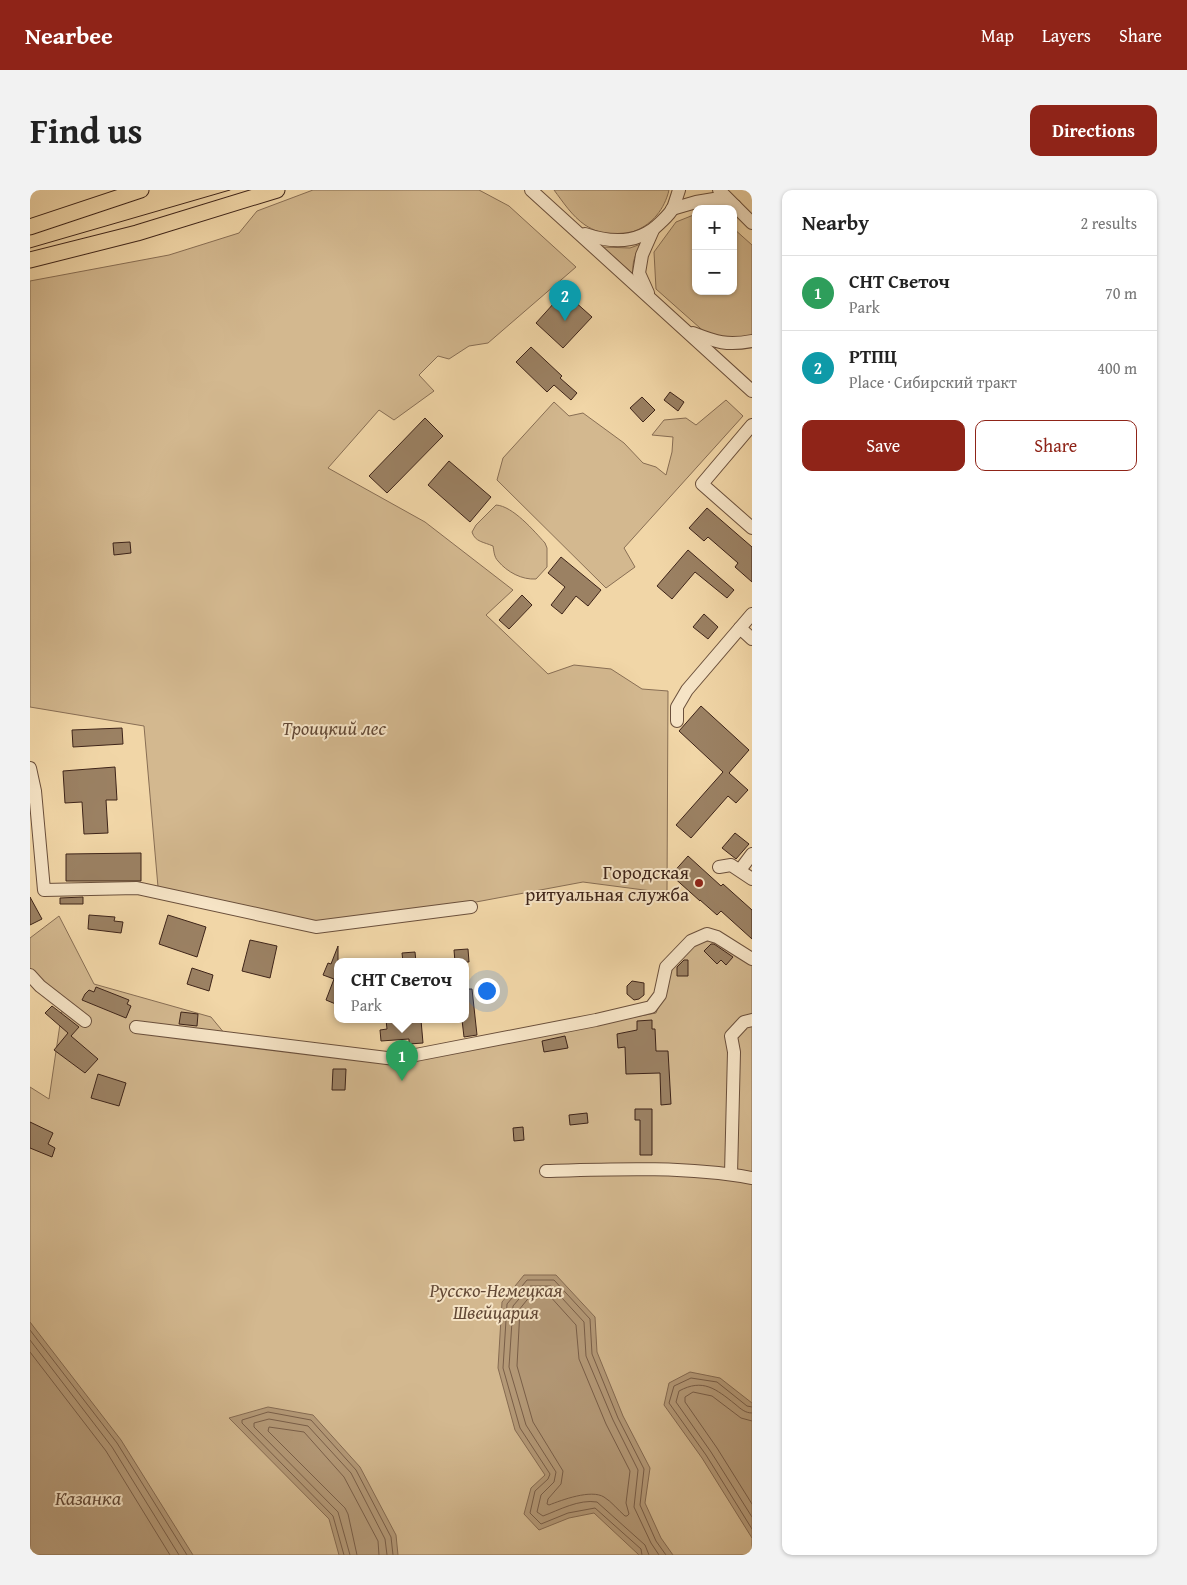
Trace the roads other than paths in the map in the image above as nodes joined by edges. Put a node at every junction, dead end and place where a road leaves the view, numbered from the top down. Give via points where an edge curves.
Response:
1 (141, 190) edge
2 (277, 190) edge
3 (531, 190) edge
4 (540, 190) edge
5 (679, 190) edge
6 (719, 190) edge
7 (733, 205) edge
8 (735, 205) edge
9 (737, 207) edge
10 (553, 208) junction
11 (672, 210) junction
12 (752, 223) edge
13 (30, 227) edge
14 (653, 230) junction
15 (580, 233) junction
16 (30, 260) edge
17 (649, 296) junction
18 (686, 330) junction
19 (752, 341) edge
20 (752, 391) edge
21 (752, 425) edge
22 (752, 528) edge
23 (752, 614) edge
24 (740, 628) junction
25 (752, 639) edge
26 (677, 721) dead end
27 (30, 768) edge
28 (32, 781) edge
29 (752, 854) edge
30 (719, 867) dead end
31 (740, 870) junction
32 (752, 879) edge
33 (471, 907) dead end
34 (752, 959) edge
35 (30, 974) edge
36 (752, 1020) edge
37 (85, 1021) dead end
38 (136, 1027) dead end
39 (546, 1171) dead end
40 (730, 1174) junction
41 (752, 1178) edge

1 - 13 main road
2 - 16 main road via 137,233
3 - 10 street
4 - 10 street
5 - 11 street
6 - 8 street
7 - 11 street via 714,199
9 - 12 street
10 - 15 street
11 - 14 street
14 - 15 street via 617,241
14 - 17 street via 642,255 639,273
15 - 17 street
17 - 18 street
18 - 19 street via 712,341 733,344
18 - 20 street
21 - 22 street via 702,484
23 - 24 street
24 - 25 street
24 - 26 street via 681,698
27 - 28 street
28 - 33 street via 36,791 44,890 137,888 316,926
29 - 31 street
30 - 31 street via 731,865
31 - 32 street
34 - 38 street via 707,934 691,941 666,967 660,996 650,1007 395,1059
35 - 37 street via 40,986
36 - 40 street via 744,1022 731,1036 734,1052
39 - 40 street via 632,1169
40 - 41 street

